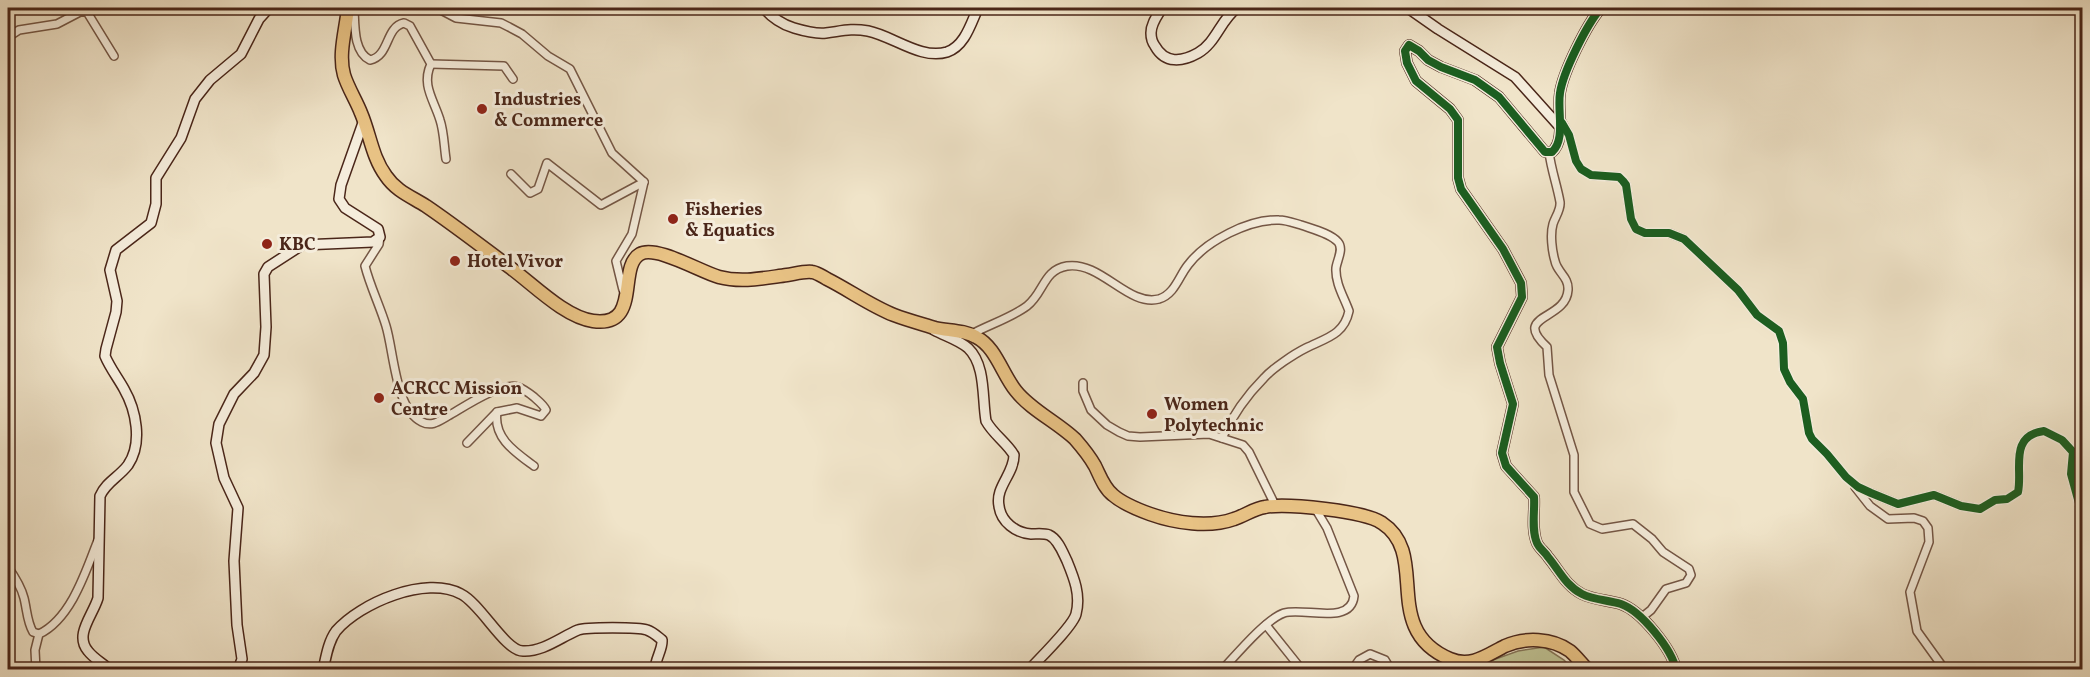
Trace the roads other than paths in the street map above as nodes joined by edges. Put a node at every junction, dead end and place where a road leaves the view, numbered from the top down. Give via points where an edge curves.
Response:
1 (269, 8) edge
2 (348, 8) edge
3 (354, 8) edge
4 (437, 8) edge
5 (764, 8) edge
6 (978, 8) edge
7 (1162, 8) edge
8 (1237, 8) edge
9 (1408, 8) edge
10 (1601, 8) edge
11 (8, 37) edge
12 (114, 56) dead end
13 (431, 64) junction
14 (513, 79) dead end
15 (1559, 115) junction
16 (364, 120) junction
17 (1559, 126) junction
18 (1548, 152) junction
19 (446, 159) dead end
20 (511, 174) dead end
21 (644, 182) junction
22 (380, 237) junction
23 (625, 306) junction
24 (924, 324) junction
25 (970, 335) junction
26 (1083, 383) dead end
27 (497, 412) junction
28 (1222, 438) junction
29 (467, 443) dead end
30 (534, 466) dead end
31 (1852, 482) junction
32 (1276, 507) junction
33 (1316, 508) junction
34 (2082, 514) edge
35 (100, 532) junction
36 (8, 567) edge
37 (1641, 618) junction
38 (1266, 625) junction
39 (39, 634) junction
40 (36, 669) edge
41 (110, 669) edge
42 (238, 669) edge
43 (323, 669) edge
44 (654, 669) edge
45 (1029, 669) edge
46 (1222, 669) edge
47 (1302, 669) edge
48 (1352, 669) edge
49 (1391, 669) edge
50 (1588, 669) edge
51 (1676, 669) edge
52 (1945, 669) edge

1 - 35 street via 241,54 210,80 195,99 181,138 156,178 151,223 116,250 111,261 117,312 105,357 132,405 136,443 127,466 100,496
2 - 16 highway via 343,72
3 - 13 street via 357,43 365,58 376,59 398,24 404,23 410,26
4 - 21 street via 456,18 501,23 570,69 612,153
5 - 6 street via 793,28 818,33 868,31 928,53 957,48
7 - 8 street via 1154,21 1152,42 1159,53 1179,60 1204,49
9 - 17 street via 1515,77
10 - 15 street via 1562,82
11 - 12 street via 19,30 57,24 87,12
13 - 14 street via 504,66
13 - 19 street via 427,72 428,91 440,118
15 - 17 street
15 - 31 street via 1581,169 1591,176 1619,177 1626,185 1630,219 1636,230 1669,233 1684,239 1742,294 1757,315 1782,335 1784,369 1803,399 1809,433
16 - 22 street via 339,199 345,208 378,229
16 - 23 highway via 375,156 393,185 560,306 593,321 609,321
17 - 18 street via 1559,143
18 - 37 street via 1560,203 1551,230 1555,262 1569,285 1564,304 1536,323 1534,330 1547,347 1549,375 1574,455 1574,492 1590,524 1602,529 1633,524 1663,552 1689,569 1691,575 1686,583 1666,589
18 - 37 street via 1499,97 1475,80 1441,67 1409,45 1405,51 1407,63 1416,81 1458,120 1461,189 1503,249 1521,283 1522,297 1497,346 1513,404 1502,453 1506,466 1534,497 1537,545 1581,594 1623,605
20 - 21 street via 530,193 538,189 547,162 601,205
21 - 23 street via 632,234 616,261
22 - 27 street via 365,266 409,411 421,422 434,424 509,386 530,394 546,410 541,416 517,408
22 - 42 street via 373,242 302,245 265,270 264,355 254,373 234,394 219,424 216,443 224,478 238,508 234,561 242,660
23 - 24 highway via 634,258 644,252 658,253 696,269 742,281 813,272 894,315
24 - 25 highway
24 - 45 street via 968,348 977,361 986,421 1014,455 999,497 1005,520 1019,531 1050,535 1056,540 1076,584 1076,617
25 - 28 street via 1026,307 1057,269 1078,267 1136,296 1157,300 1172,290 1200,252 1243,227 1280,220 1331,237 1340,246 1336,276 1349,311 1344,325 1338,333 1305,348 1265,377 1234,414
25 - 32 highway via 990,347 1018,394 1075,440 1093,461 1112,495 1151,515 1211,525
26 - 28 street via 1091,410 1107,425 1128,436 1209,434
27 - 29 street
27 - 30 street via 495,421 505,443
28 - 32 street via 1243,445 1249,452
31 - 34 street via 1898,504 1934,495 1980,509 2018,492 2021,445 2044,431 2062,440 2073,452 2071,474
31 - 52 street via 1870,506 1888,519 1914,518 1928,528 1929,542 1910,592 1917,631
32 - 33 highway
33 - 38 street via 1354,596 1353,603 1345,612 1286,613
33 - 50 highway via 1363,515 1383,523 1396,538 1407,565 1412,622 1430,647 1452,660 1465,662 1532,639 1569,650
35 - 39 street via 70,602
35 - 41 street via 98,598 82,639 88,651
36 - 39 street via 19,583 30,626
37 - 51 street via 1672,655
38 - 46 street
38 - 47 street
39 - 40 street
43 - 44 street via 335,632 361,610 413,589 460,593 480,609 506,642 522,652 583,629 645,628 662,640
48 - 49 street via 1370,654 1384,660

